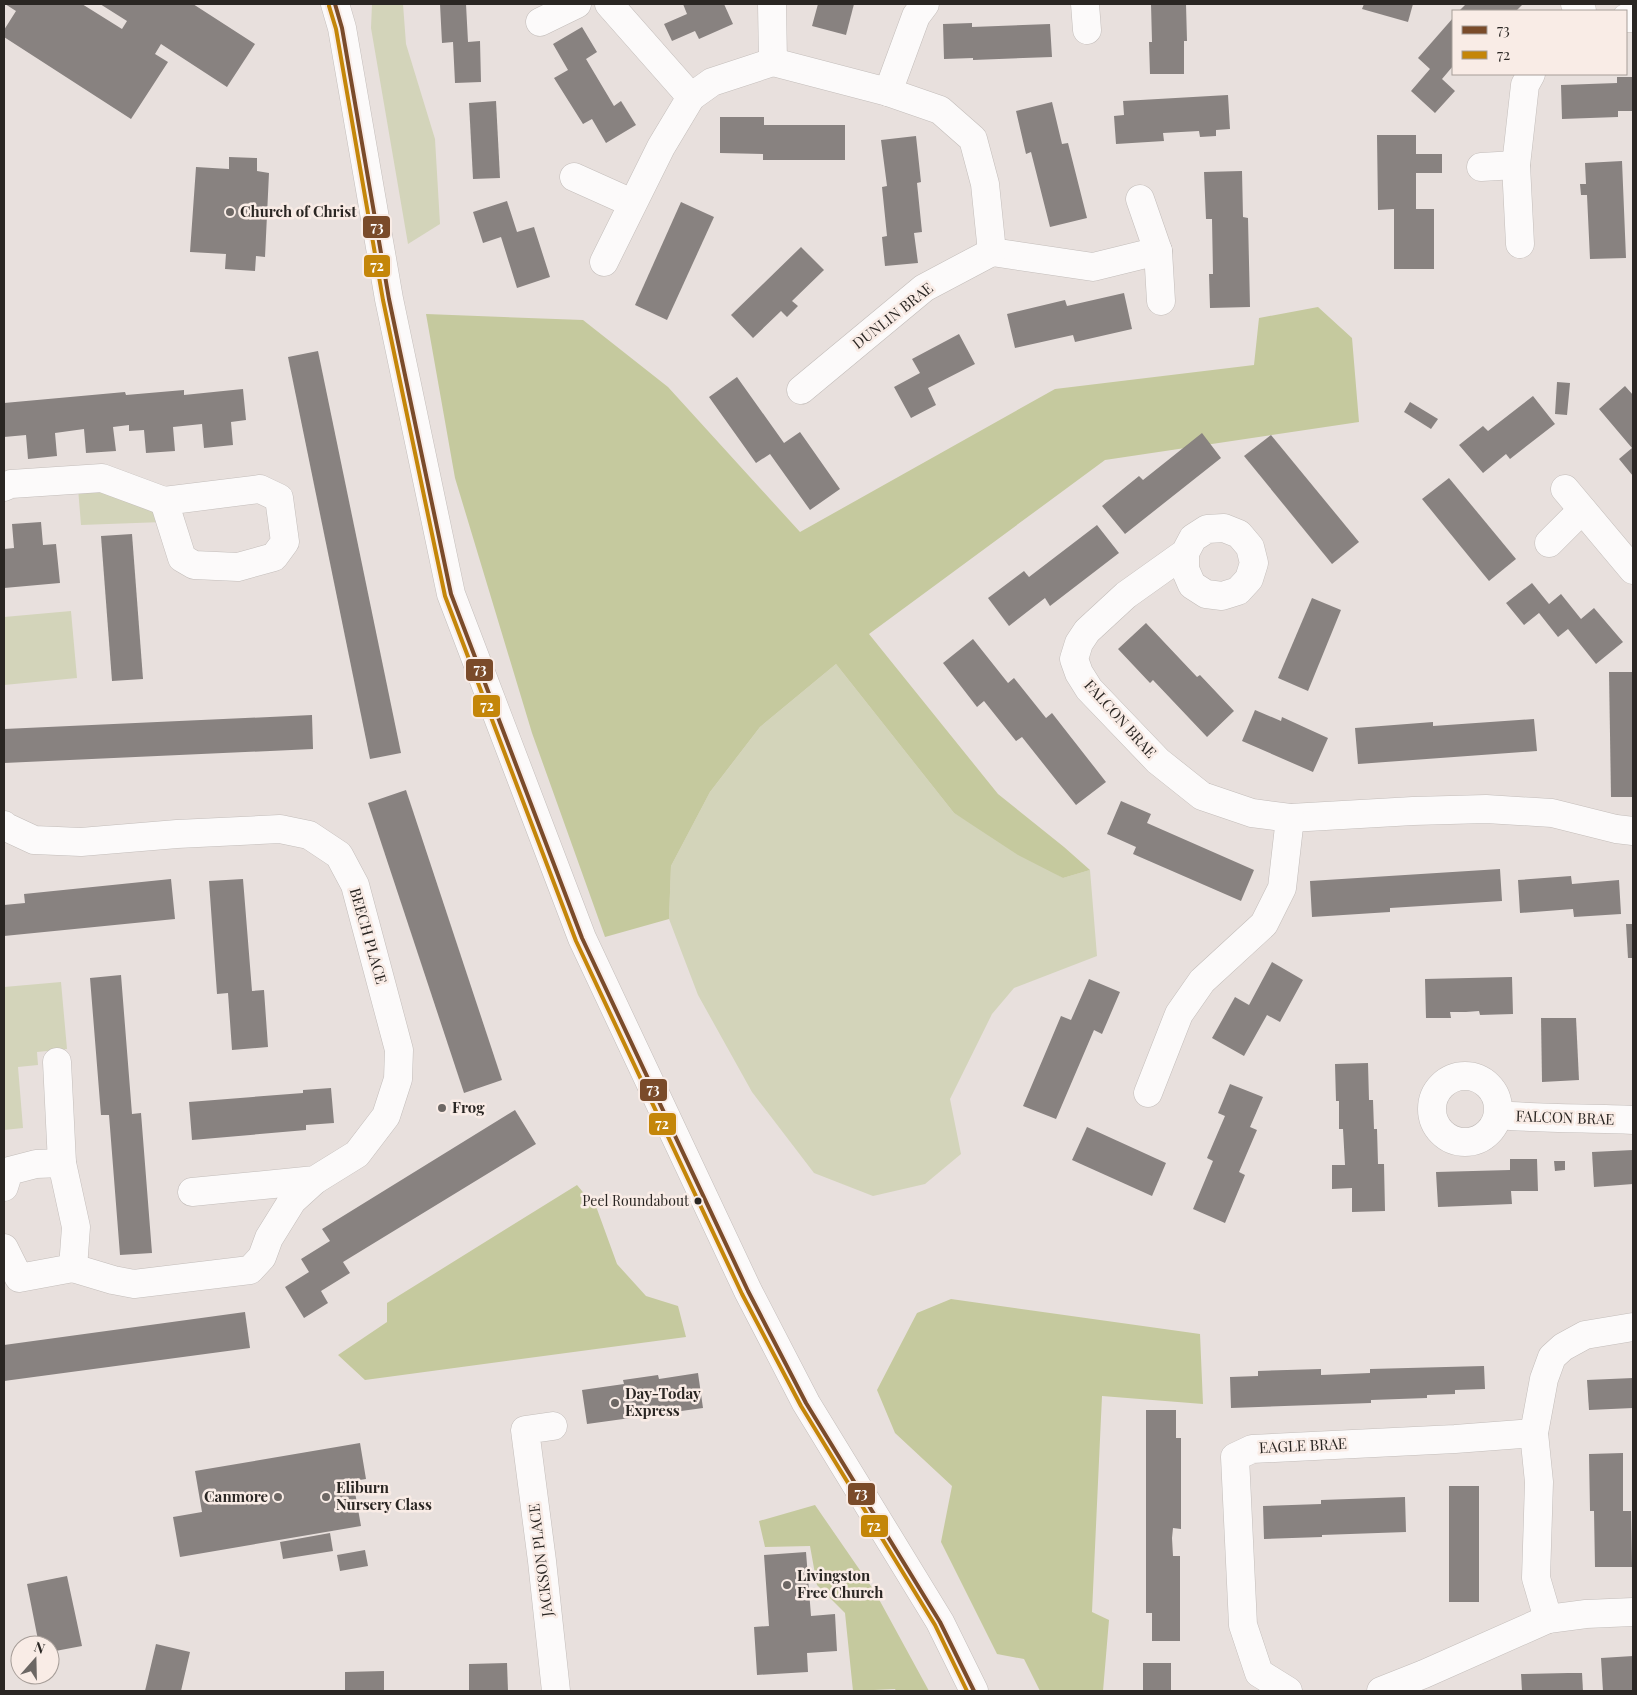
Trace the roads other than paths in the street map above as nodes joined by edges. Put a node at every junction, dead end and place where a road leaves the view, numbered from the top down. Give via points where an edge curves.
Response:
1 (577, 4) edge
2 (609, 4) edge
3 (772, 4) edge
4 (925, 4) edge
5 (340, 12) edge
6 (540, 22) dead end
7 (773, 62) junction
8 (1531, 75) edge
9 (888, 92) junction
10 (691, 97) junction
11 (1516, 164) junction
12 (1481, 166) dead end
13 (574, 177) dead end
14 (1140, 199) dead end
15 (632, 202) junction
16 (1520, 244) dead end
17 (1158, 251) junction
18 (992, 252) junction
19 (604, 262) dead end
20 (1161, 301) dead end
21 (801, 390) dead end
22 (4, 487) edge
23 (1565, 489) dead end
24 (164, 501) dead end
25 (1582, 510) junction
26 (1549, 543) dead end
27 (1185, 553) dead end
28 (1633, 570) edge
29 (1290, 818) junction
30 (4, 825) edge
31 (1633, 831) edge
32 (57, 1062) dead end
33 (1148, 1093) dead end
34 (1498, 1115) dead end
35 (1633, 1120) edge
36 (62, 1163) junction
37 (315, 1180) junction
38 (4, 1187) edge
39 (192, 1192) dead end
40 (4, 1248) edge
41 (73, 1268) junction
42 (1633, 1327) edge
43 (553, 1426) dead end
44 (1534, 1433) junction
45 (1633, 1612) edge
46 (1548, 1619) junction
47 (556, 1691) edge
48 (974, 1691) edge
49 (1288, 1691) edge
50 (1381, 1691) edge

1 - 6 street
2 - 10 street
3 - 7 street
4 - 9 street via 916,16
5 - 48 street via 389,299 451,594 582,938 748,1290 806,1403 940,1622
7 - 9 street
7 - 10 street via 712,82
8 - 11 street via 1526,85
9 - 18 street via 940,110 973,139 985,184
10 - 15 street
11 - 12 street
11 - 16 street
13 - 15 street
14 - 17 street
15 - 19 street
17 - 18 street via 1093,268
17 - 20 street
18 - 21 street, DUNLIN BRAE via 924,288
22 - 24 street via 102,478
23 - 25 street
25 - 26 street
25 - 28 street
27 - 29 street, FALCON BRAE via 1126,595 1087,631 1074,659 1079,673 1088,689 1158,761 1202,796 1252,812
29 - 31 street, FALCON BRAE via 1486,809 1552,813
29 - 33 street via 1282,888 1264,924 1202,980 1179,1014
30 - 37 street, BEECH PLACE via 34,840 81,842 280,829 309,835 339,855 355,885 399,1050 398,1079 386,1116 357,1154
32 - 36 street
34 - 35 street, FALCON BRAE via 1536,1119
36 - 38 street via 36,1164 9,1171
36 - 41 street via 76,1227
37 - 39 street, BEECH PLACE
37 - 41 street, BEECH PLACE via 292,1201 269,1238 262,1257 250,1270 134,1284
40 - 41 street, BEECH PLACE via 19,1278
42 - 44 street via 1585,1334 1552,1357 1544,1379
43 - 47 street, JACKSON PLACE via 513,1431 542,1561
44 - 46 street via 1539,1482 1536,1578
44 - 49 street, EAGLE BRAE via 1252,1449 1235,1457 1243,1625 1259,1673
45 - 46 street
46 - 50 street

